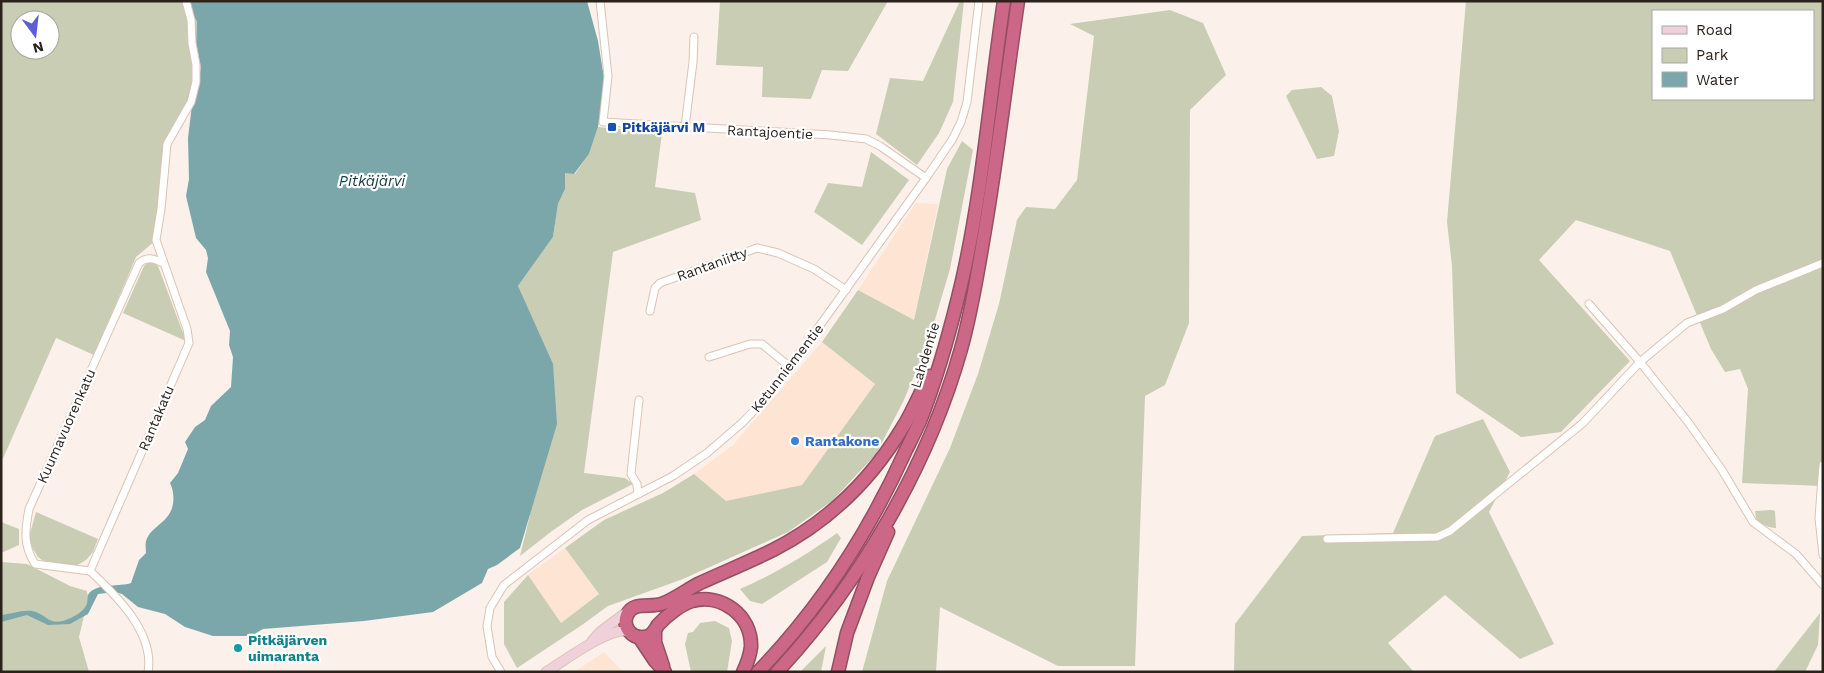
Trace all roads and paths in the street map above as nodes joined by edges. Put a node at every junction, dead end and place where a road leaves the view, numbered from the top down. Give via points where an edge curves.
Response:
1 (186, 1) edge
2 (600, 1) edge
3 (979, 1) edge
4 (1004, 1) edge
5 (1018, 1) edge
6 (694, 37) dead end
7 (685, 127) junction
8 (926, 178) junction
9 (163, 263) junction
10 (1823, 263) edge
11 (846, 290) junction
12 (1589, 304) dead end
13 (650, 311) dead end
14 (946, 342) junction
15 (709, 357) dead end
16 (1640, 362) junction
17 (790, 367) junction
18 (639, 400) dead end
19 (1823, 465) edge
20 (908, 484) junction
21 (638, 494) junction
22 (1327, 539) dead end
23 (1823, 555) edge
24 (90, 571) junction
25 (1823, 585) edge
26 (636, 607) junction
27 (656, 629) junction
28 (636, 636) junction
29 (592, 642) junction
30 (664, 670) edge
31 (148, 672) edge
32 (501, 672) edge
33 (546, 672) edge
34 (743, 672) edge
35 (758, 672) edge
36 (777, 672) edge
37 (838, 672) edge

1 - 9 street, Rantakatu via 191,20 196,82 190,102 167,144 156,240
2 - 7 street, Rantajoentie via 608,76 603,122
3 - 8 street, Ketunniementie via 967,102 952,140
4 - 14 highway, Lahdentie via 978,190 962,281
5 - 20 highway via 976,285 961,348 940,413
6 - 7 street
7 - 8 street, Rantajoentie via 866,139
8 - 11 street, Ketunniementie
9 - 24 street, Rantakatu via 189,343
9 - 24 street, Kuumavuorenkatu via 146,259 139,263 29,509 25,541 34,564
10 - 16 street via 1687,323
11 - 13 street, Rantaniitty via 814,269 778,253 757,248 660,283 655,288
11 - 17 street, Ketunniementie
12 - 16 street
14 - 26 highway via 894,441 863,482 838,506 810,528 771,551 663,604
14 - 35 highway, Lahdentie via 924,410 869,523 802,621
15 - 17 street via 750,344 762,344
16 - 22 street via 1583,422 1450,531 1437,537
16 - 25 street via 1688,422 1753,522 1796,554
17 - 21 street, Ketunniementie via 765,399 714,447 673,476
18 - 21 street via 631,474
19 - 23 street via 1819,518
20 - 36 highway via 849,581
20 - 37 highway via 864,586
21 - 32 street, Ketunniementie via 588,520 504,585 490,608 487,626 492,657
24 - 31 street via 115,596 140,629 148,647
26 - 27 highway via 653,610
26 - 28 highway via 626,622
26 - 29 street via 600,632
27 - 28 highway via 650,635
27 - 30 highway via 655,642
27 - 34 highway via 678,608 691,602 710,600 727,605 741,616 749,631 751,648
28 - 29 street via 625,631
28 - 30 highway
29 - 33 street

